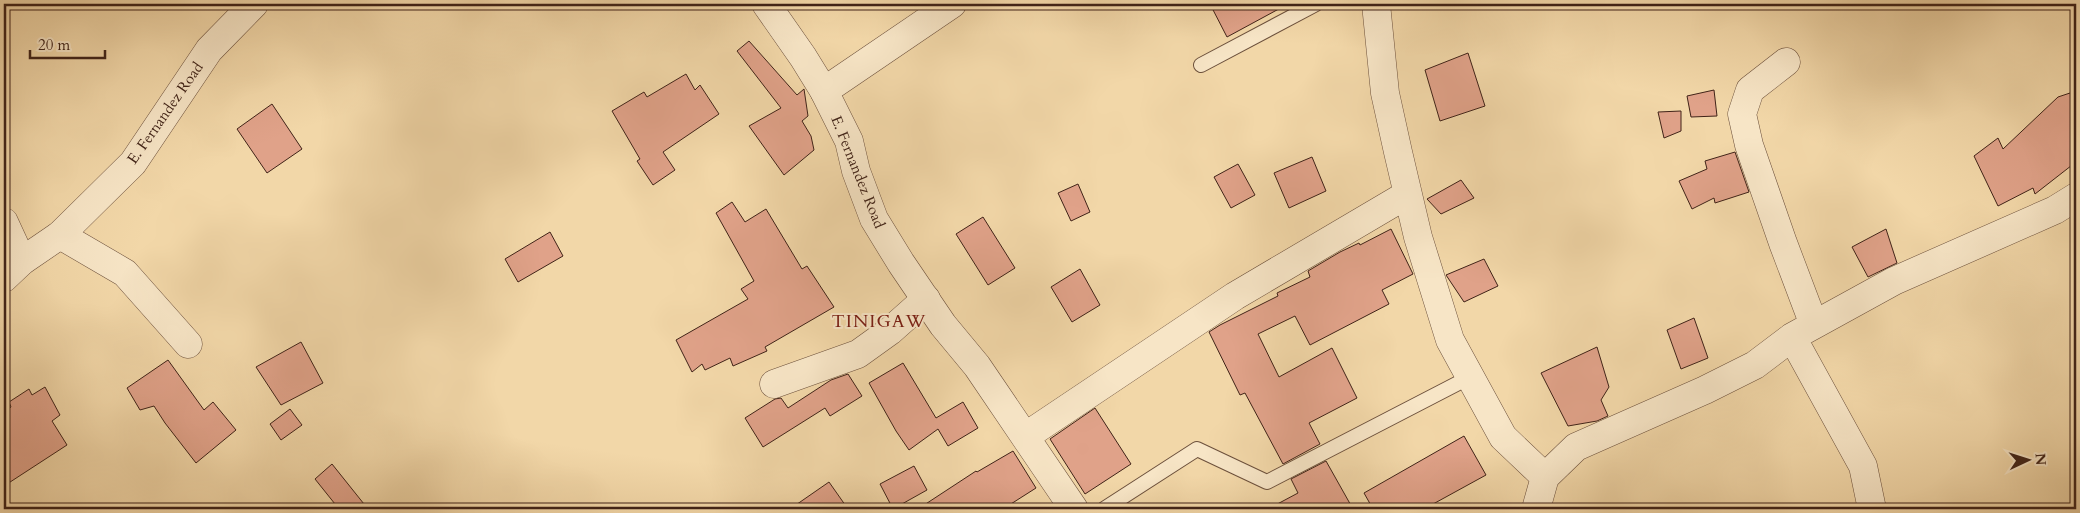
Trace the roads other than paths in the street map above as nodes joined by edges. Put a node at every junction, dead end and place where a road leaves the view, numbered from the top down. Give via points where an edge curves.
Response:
1 (254, 4) edge
2 (766, 4) edge
3 (952, 4) edge
4 (1316, 4) edge
5 (1376, 4) edge
6 (1786, 62) dead end
7 (1201, 64) dead end
8 (824, 91) junction
9 (1408, 194) junction
10 (2076, 197) edge
11 (4, 222) edge
12 (60, 235) junction
13 (13, 269) edge
14 (926, 299) junction
15 (1803, 331) junction
16 (188, 344) dead end
17 (1470, 377) junction
18 (774, 384) dead end
19 (1026, 436) junction
20 (1545, 478) junction
21 (1074, 509) edge
22 (1104, 509) edge
23 (1536, 509) edge
24 (1872, 509) edge

1 - 12 street, E. Fernandez Road via 209,50 132,162
2 - 8 street, E. Fernandez Road
3 - 8 street
4 - 7 lane
5 - 9 street via 1385,93
6 - 15 street via 1750,90 1742,114 1782,243
8 - 14 street, E. Fernandez Road via 849,141 874,219
9 - 17 street via 1450,340
9 - 19 street via 1235,296
10 - 15 street via 2055,210 1894,280
11 - 13 street
12 - 13 street, E. Fernandez Road
12 - 16 street via 125,273
14 - 18 street via 858,354
14 - 19 street, E. Fernandez Road
15 - 20 street via 1754,365 1576,448
15 - 24 street via 1863,466
17 - 20 street via 1503,437
17 - 22 lane via 1267,482 1197,450
19 - 21 street, E. Fernandez Road
20 - 23 street

